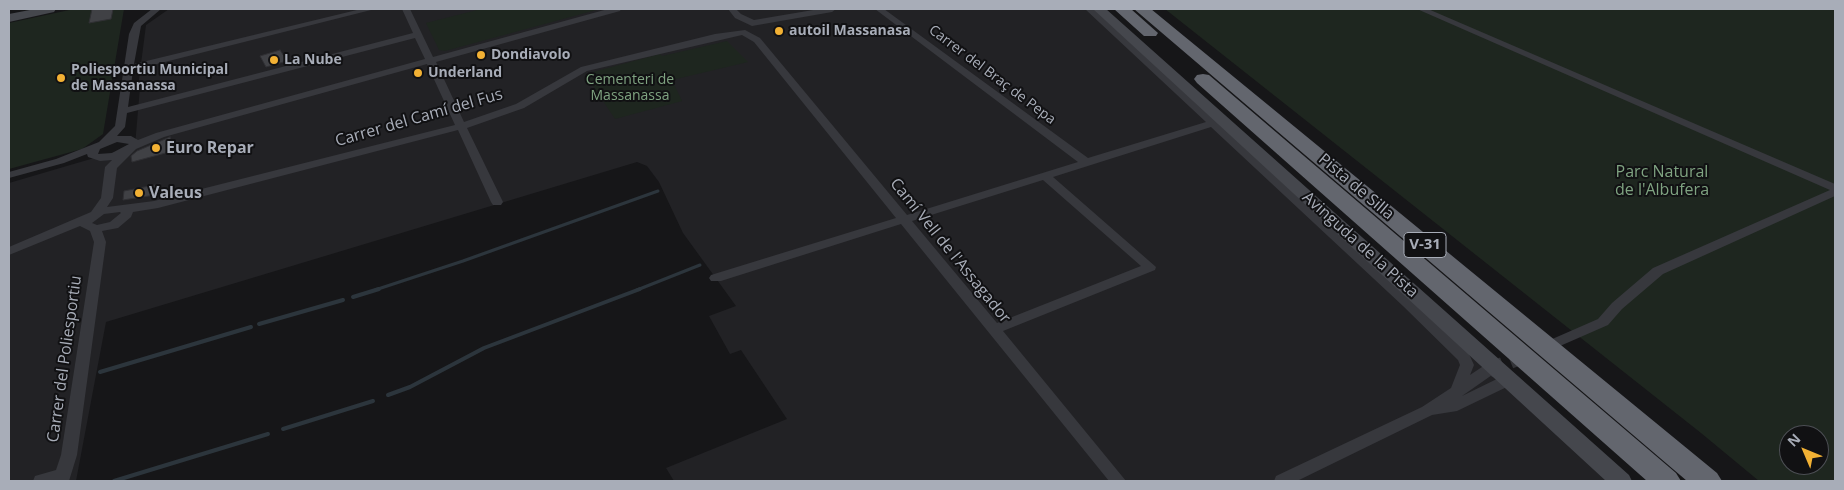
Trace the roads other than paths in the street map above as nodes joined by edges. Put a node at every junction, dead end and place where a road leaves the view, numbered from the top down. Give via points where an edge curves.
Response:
1 (50, 9) edge
2 (157, 9) edge
3 (167, 9) edge
4 (371, 9) edge
5 (406, 9) edge
6 (617, 9) edge
7 (832, 9) edge
8 (880, 9) edge
9 (1089, 9) edge
10 (1099, 9) edge
11 (1122, 9) edge
12 (1142, 9) edge
13 (1422, 9) edge
14 (735, 12) edge
15 (9, 18) edge
16 (136, 29) junction
17 (757, 29) junction
18 (741, 30) junction
19 (418, 34) junction
20 (431, 60) junction
21 (129, 68) junction
22 (123, 111) junction
23 (1218, 122) junction
24 (462, 126) junction
25 (120, 127) junction
26 (129, 144) junction
27 (98, 151) junction
28 (1087, 163) junction
29 (111, 167) junction
30 (9, 175) edge
31 (1046, 176) junction
32 (1835, 188) edge
33 (1835, 192) edge
34 (497, 202) dead end
35 (117, 212) junction
36 (903, 219) junction
37 (94, 226) junction
38 (9, 251) edge
39 (1362, 254) junction
40 (716, 278) dead end
41 (1408, 303) junction
42 (1438, 317) junction
43 (994, 330) junction
44 (1555, 343) dead end
45 (1487, 371) tunnel mouth
46 (1508, 380) junction
47 (1456, 392) junction
48 (1427, 411) junction
49 (62, 478) edge
50 (41, 481) edge
51 (1118, 481) edge
52 (1282, 481) edge
53 (1621, 481) edge
54 (1666, 481) edge
55 (1707, 481) edge

1 - 15 street
2 - 16 street
3 - 16 street
4 - 21 street
5 - 19 street
6 - 20 street
7 - 17 street via 776,20
8 - 28 street, Carrer del Braç de Pepa
9 - 23 street, Avinguda de la Pista
10 - 23 street, Avinguda de la Pista
11 - 54 highway, Pista de Silla / V-31
12 - 55 highway, Pista de Silla / V-31
13 - 32 street
14 - 17 street, Camí Vell de l'Assagador
14 - 18 street, Camí Vell de l'Assagador
16 - 21 street
17 - 18 street, Camí Vell de l'Assagador
17 - 18 street, Carrer del Camí del Fus
17 - 36 street, Camí Vell de l'Assagador
18 - 24 street, Carrer del Camí del Fus via 584,69 520,106
19 - 20 street
19 - 22 street
20 - 24 street
20 - 26 street
21 - 22 street
22 - 25 street
23 - 28 street
23 - 39 street, Avinguda de la Pista
24 - 34 street
24 - 35 street, Carrer del Camí del Fus
25 - 26 street
25 - 27 street
26 - 27 street
26 - 27 street
26 - 29 street
27 - 29 street
27 - 30 street
28 - 31 street
29 - 35 street
31 - 36 street
31 - 43 street via 1150,267
33 - 44 street via 1658,271 1603,322
35 - 37 street, Carrer del Poliesportiu
35 - 37 street, Carrer del Camí del Fus
36 - 40 street
36 - 43 street, Camí Vell de l'Assagador
37 - 38 street via 62,230
37 - 49 street, Carrer del Poliesportiu via 69,455
39 - 41 street, Avinguda de la Pista
39 - 42 street, Avinguda de la Pista
41 - 42 street
41 - 47 street, Avinguda de la Pista via 1464,358 1467,365
42 - 46 street, Avinguda de la Pista
43 - 51 street, Camí Vell de l'Assagador
45 - 47 street
46 - 48 street via 1452,407
46 - 53 street, Avinguda de la Pista
47 - 48 street
48 - 52 street
49 - 50 street

